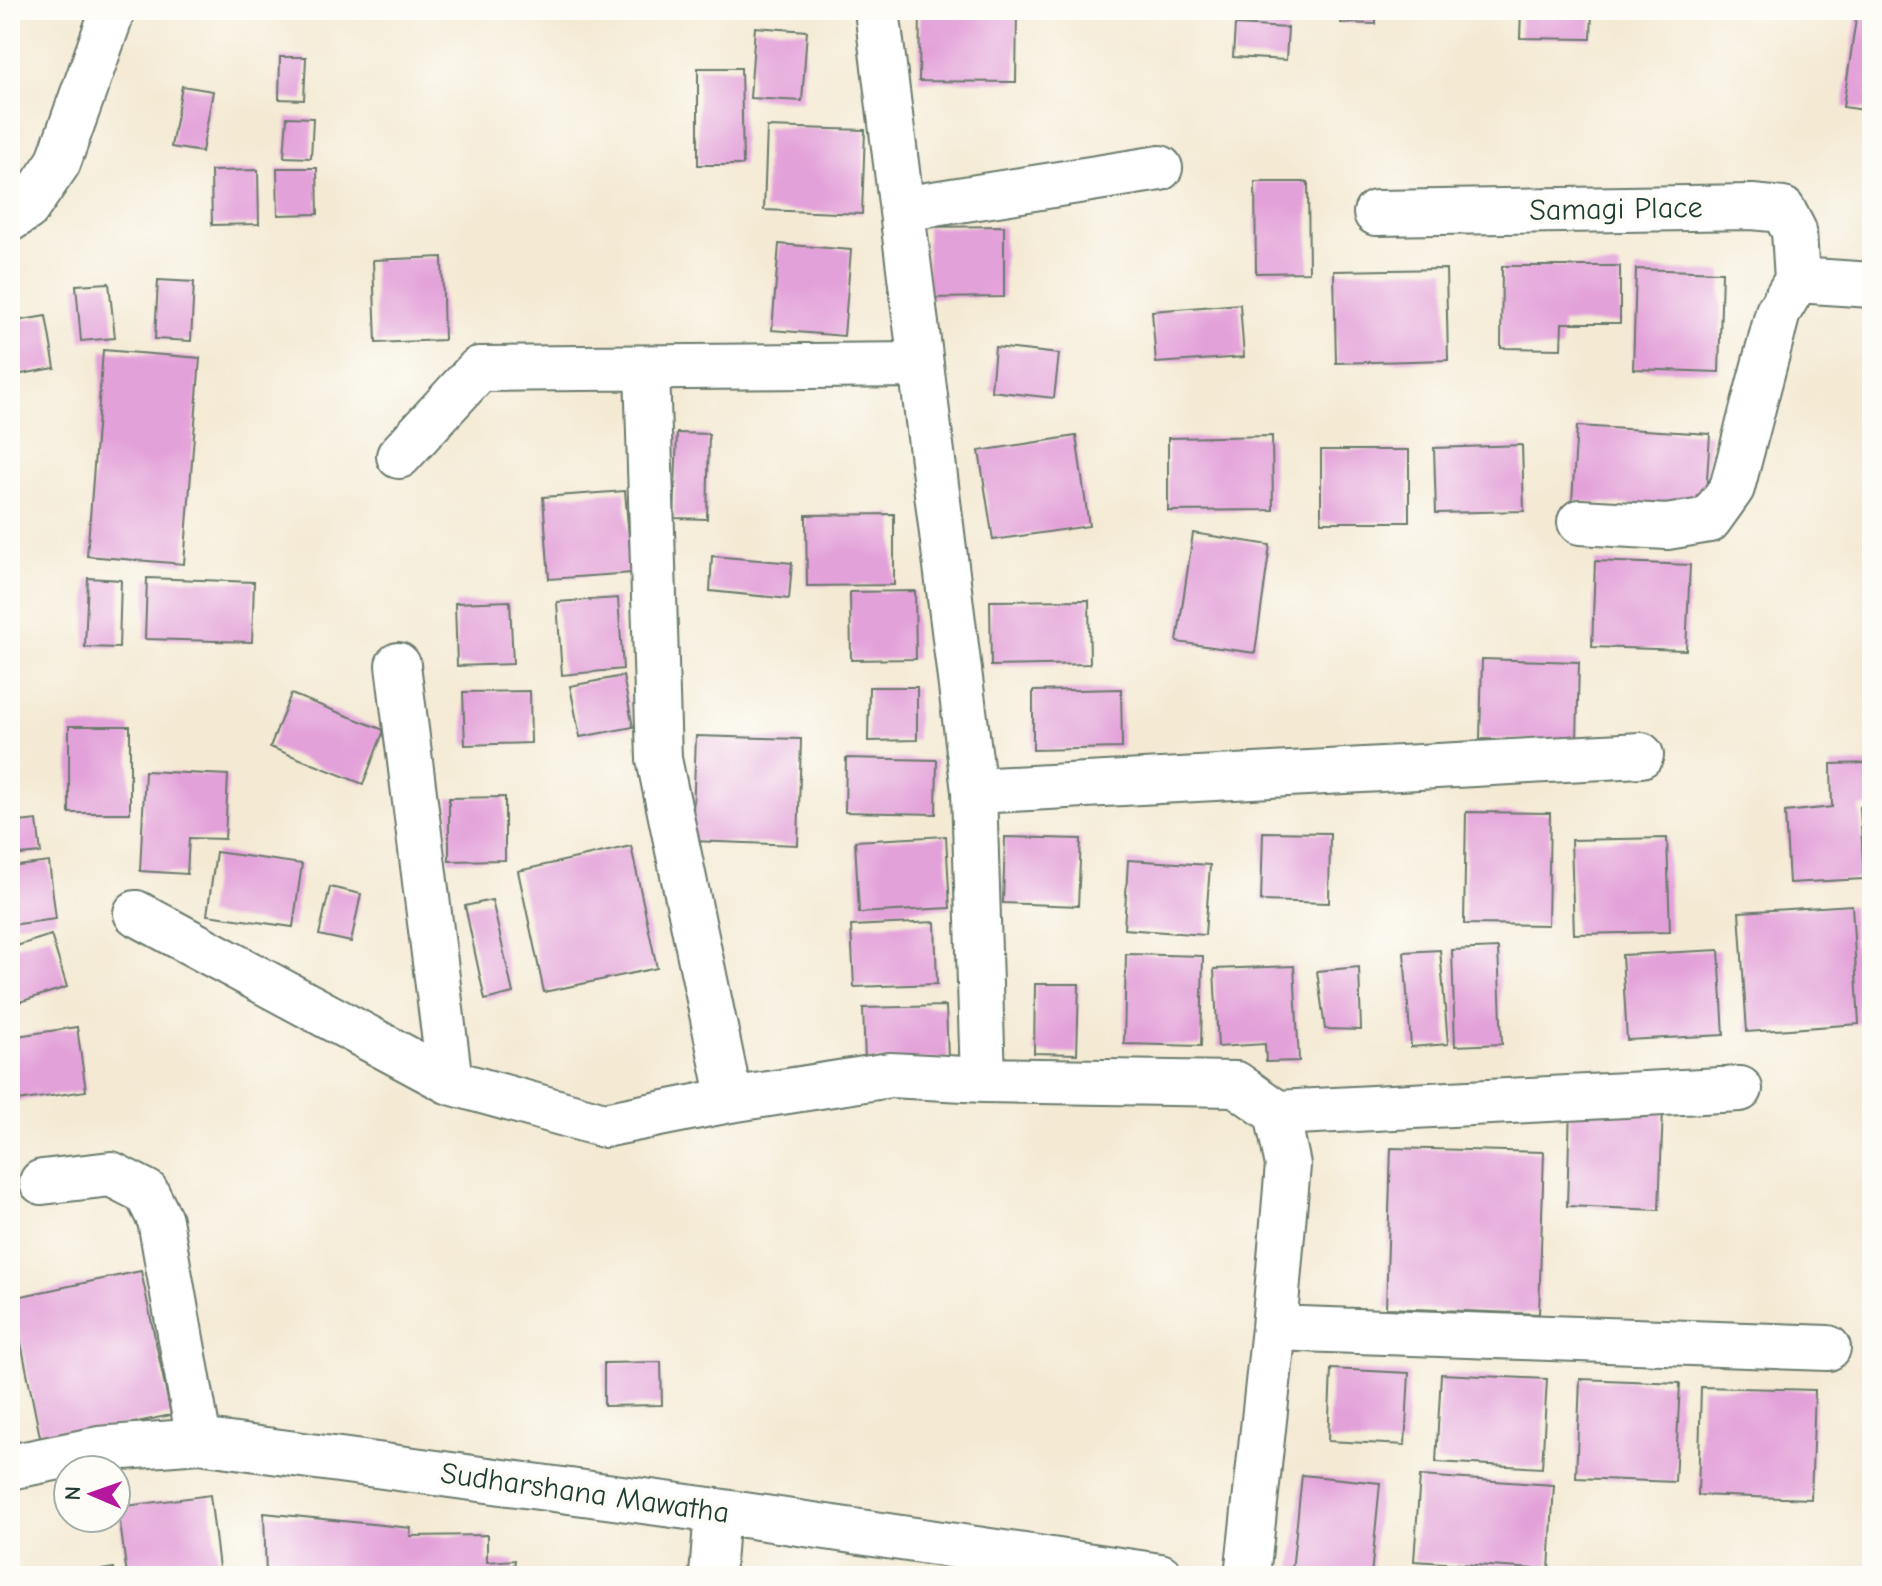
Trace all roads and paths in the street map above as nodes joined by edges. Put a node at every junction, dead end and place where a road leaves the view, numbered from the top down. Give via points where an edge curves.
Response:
1 (113, 10) edge
2 (877, 10) edge
3 (1160, 168) dead end
4 (902, 209) junction
5 (1376, 213) dead end
6 (10, 219) edge
7 (1797, 280) junction
8 (1872, 285) edge
9 (921, 365) junction
10 (647, 369) junction
11 (399, 456) dead end
12 (1580, 522) dead end
13 (398, 665) dead end
14 (1641, 755) dead end
15 (974, 791) junction
16 (136, 913) dead end
17 (983, 1080) junction
18 (450, 1082) junction
19 (1740, 1089) dead end
20 (730, 1100) junction
21 (1277, 1113) junction
22 (42, 1182) dead end
23 (1274, 1328) junction
24 (1828, 1348) dead end
25 (199, 1441) junction
26 (10, 1467) edge
27 (717, 1511) junction
28 (712, 1576) edge
29 (1160, 1576) edge
30 (1247, 1576) edge

1 - 6 street via 58,163 27,208
2 - 4 street
3 - 4 street
4 - 9 street
5 - 7 street, Samagi Place via 1783,210 1794,231
7 - 8 street
7 - 12 street via 1778,312 1732,488 1709,520 1667,527
9 - 10 street
9 - 15 street
10 - 11 street via 479,369
10 - 20 street via 659,759
13 - 18 street
14 - 15 street
15 - 17 street
16 - 18 street
17 - 20 street via 890,1075
17 - 21 street via 1236,1084
18 - 20 street via 604,1125
19 - 21 street
21 - 23 street via 1288,1165
22 - 25 street via 111,1174 146,1192 160,1220
23 - 24 street
23 - 30 street
25 - 26 street, Sudharshana Mawatha via 99,1449
25 - 27 street, Sudharshana Mawatha
27 - 28 street
27 - 29 street, Sudharshana Mawatha

